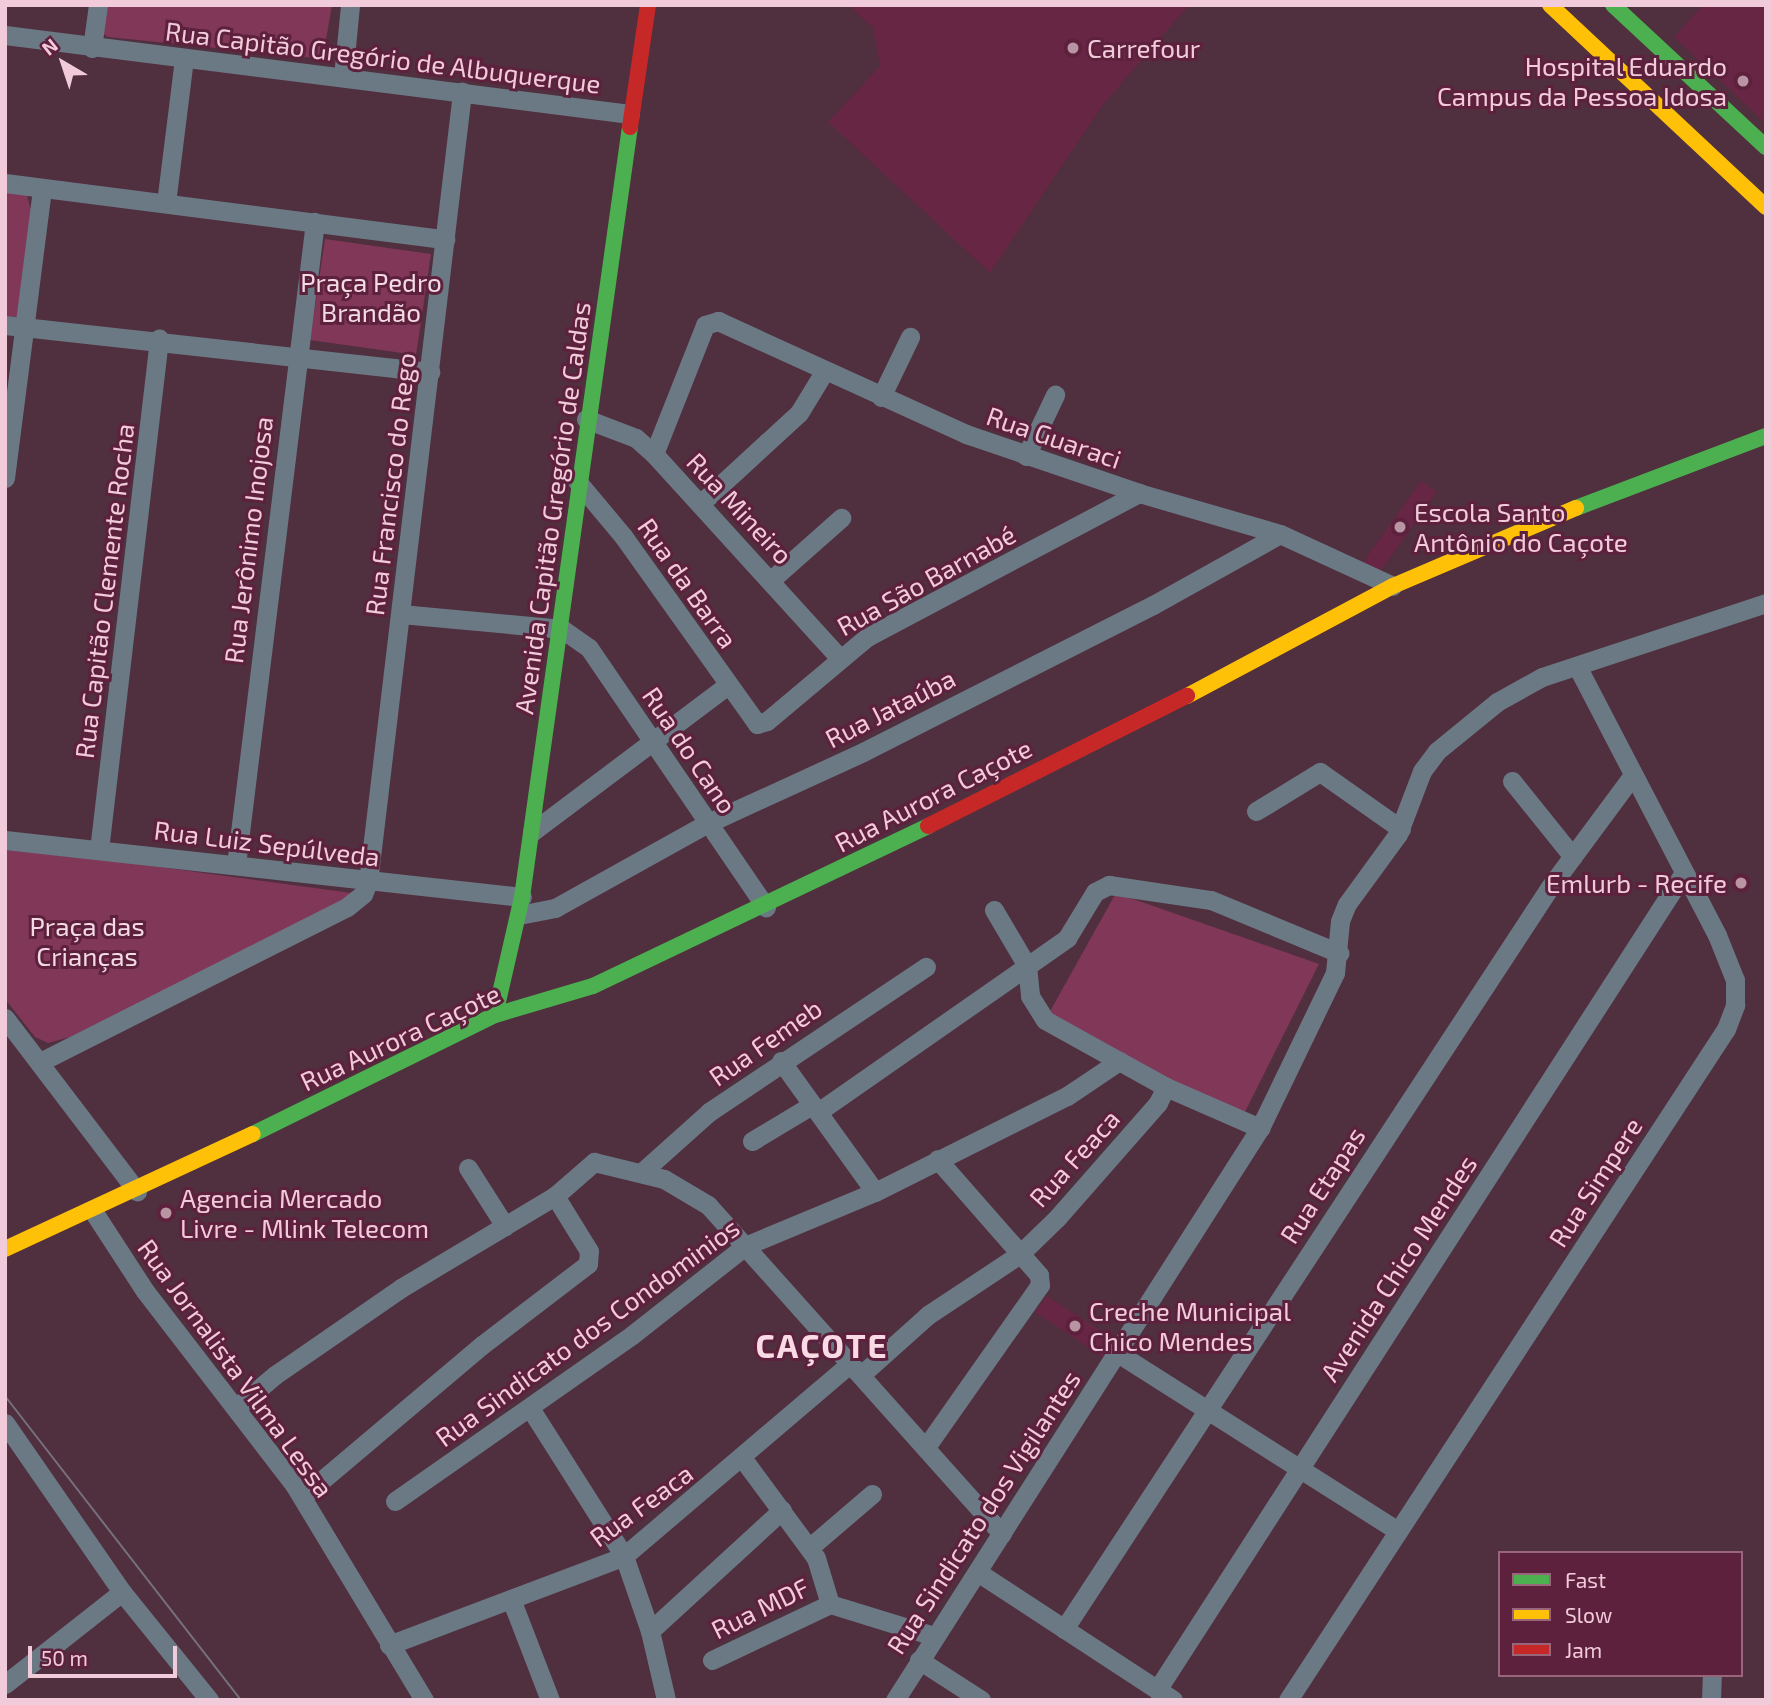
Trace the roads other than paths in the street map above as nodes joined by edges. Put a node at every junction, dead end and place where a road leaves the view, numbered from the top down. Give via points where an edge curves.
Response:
1 (98, 5) edge
2 (350, 5) edge
3 (648, 5) edge
4 (1550, 5) edge
5 (1613, 5) edge
6 (5, 35) edge
7 (92, 48) junction
8 (184, 59) junction
9 (343, 77) junction
10 (462, 92) junction
11 (630, 114) junction
12 (1766, 147) edge
13 (5, 183) edge
14 (42, 188) junction
15 (166, 202) junction
16 (1766, 207) edge
17 (315, 222) junction
18 (445, 239) junction
19 (14, 325) edge
20 (910, 337) dead end
21 (159, 340) junction
22 (297, 354) junction
23 (430, 372) junction
24 (824, 372) junction
25 (1055, 395) dead end
26 (881, 397) junction
27 (586, 419) junction
28 (1766, 436) edge
29 (654, 454) junction
30 (1026, 456) junction
31 (5, 478) edge
32 (577, 481) junction
33 (1139, 493) junction
34 (701, 503) junction
35 (841, 517) dead end
36 (1280, 534) junction
37 (771, 580) junction
38 (1394, 586) junction
39 (1766, 603) edge
40 (401, 614) junction
41 (562, 629) junction
42 (839, 657) junction
43 (1577, 666) junction
44 (728, 685) junction
45 (751, 719) joint
46 (653, 743) junction
47 (1632, 776) junction
48 (1512, 781) dead end
49 (1256, 811) dead end
50 (706, 824) junction
51 (1401, 829) junction
52 (532, 832) junction
53 (5, 840) edge
54 (99, 850) junction
55 (1573, 857) junction
56 (236, 865) junction
57 (1683, 874) junction
58 (369, 882) junction
59 (521, 906) junction
60 (766, 907) junction
61 (994, 910) dead end
62 (1339, 953) junction
63 (1027, 966) junction
64 (926, 967) dead end
65 (495, 1015) junction
66 (5, 1018) edge
67 (781, 1061) junction
68 (40, 1062) junction
69 (1118, 1063) junction
70 (1162, 1095) junction
71 (815, 1109) junction
72 (1260, 1128) junction
73 (752, 1141) dead end
74 (937, 1159) junction
75 (468, 1168) dead end
76 (642, 1172) junction
77 (875, 1192) junction
78 (130, 1194) junction
79 (555, 1196) junction
80 (93, 1211) junction
81 (505, 1227) junction
82 (745, 1246) junction
83 (5, 1249) edge
84 (1020, 1254) junction
85 (1116, 1352) junction
86 (856, 1369) junction
87 (236, 1408) junction
88 (530, 1408) junction
89 (1205, 1410) junction
90 (5, 1423) edge
91 (926, 1447) junction
92 (12, 1448) edge
93 (743, 1459) junction
94 (1299, 1470) junction
95 (872, 1494) dead end
96 (302, 1497) junction
97 (395, 1501) dead end
98 (782, 1510) junction
99 (1398, 1531) junction
100 (1002, 1534) junction
101 (810, 1548) junction
102 (624, 1556) junction
103 (979, 1573) junction
104 (122, 1592) junction
105 (511, 1599) junction
106 (830, 1604) junction
107 (1064, 1629) junction
108 (650, 1631) junction
109 (934, 1636) junction
110 (389, 1645) junction
111 (712, 1660) dead end
112 (919, 1660) junction
113 (1712, 1677) edge
114 (5, 1684) edge
115 (1165, 1695) edge
116 (209, 1700) edge
117 (424, 1700) edge
118 (550, 1700) edge
119 (666, 1700) edge
120 (895, 1700) edge
121 (981, 1700) edge
122 (1288, 1700) edge
123 (1711, 1700) edge

1 - 7 street
2 - 9 street
3 - 11 main road, Avenida Capitão Gregório de Caldas
4 - 16 main road
5 - 12 main road
6 - 7 street, Rua Capitão Gregório de Albuquerque
7 - 8 street, Rua Capitão Gregório de Albuquerque
8 - 9 street, Rua Capitão Gregório de Albuquerque
8 - 15 street
9 - 10 street, Rua Capitão Gregório de Albuquerque
10 - 11 street, Rua Capitão Gregório de Albuquerque
10 - 18 street, Rua Francisco do Rego
11 - 27 main road, Avenida Capitão Gregório de Caldas
13 - 14 street
14 - 15 street
14 - 19 street
15 - 17 street
17 - 18 street
17 - 22 street, Rua Jerônimo Inojosa
18 - 23 street, Rua Francisco do Rego
19 - 21 street
19 - 31 street
20 - 26 street
21 - 22 street
21 - 54 street, Rua Capitão Clemente Rocha
22 - 23 street
22 - 56 street, Rua Jerônimo Inojosa
23 - 40 street, Rua Francisco do Rego
24 - 26 street, Rua Guaraci
24 - 29 street, Rua Guaraci via 730,325 711,321 705,325
24 - 34 street via 799,413
25 - 30 street
26 - 30 street, Rua Guaraci
27 - 29 street, Rua Mineiro via 636,438
27 - 32 main road, Avenida Capitão Gregório de Caldas
28 - 38 main road, Rua Aurora Caçote via 1506,535
29 - 34 street, Rua Mineiro
30 - 33 street, Rua Guaraci
32 - 41 main road, Avenida Capitão Gregório de Caldas
32 - 44 street, Rua da Barra via 623,536
33 - 36 street, Rua Guaraci
33 - 42 street, Rua São Barnabé via 908,613
34 - 37 street, Rua Mineiro
35 - 37 street
36 - 38 street, Rua Guaraci
36 - 50 street, Rua Jataúba via 1142,611 863,752
37 - 42 street, Rua Mineiro
38 - 60 main road, Rua Aurora Caçote via 1174,703
39 - 43 street, Rua Sindicato dos Vigilantes
40 - 41 street
40 - 58 street, Rua Francisco do Rego
41 - 46 street, Rua do Cano via 589,648
41 - 52 main road, Avenida Capitão Gregório de Caldas
42 - 45 street, Rua São Barnabé via 767,721 757,724
43 - 47 street, Rua Simpere
43 - 51 street, Rua Sindicato dos Vigilantes via 1542,677 1461,727 1422,771
44 - 45 street, Rua da Barra
44 - 46 street
46 - 50 street, Rua do Cano
46 - 52 street
47 - 55 street, Rua Etapas
47 - 57 street, Rua Simpere
48 - 55 street
49 - 51 street via 1320,772
50 - 59 street, Rua Jataúba via 555,908
50 - 60 street, Rua do Cano
51 - 62 street, Rua Sindicato dos Vigilantes via 1347,904 1340,921
52 - 59 main road, Avenida Capitão Gregório de Caldas
53 - 54 street, Rua Luiz Sepúlveda
54 - 56 street, Rua Luiz Sepúlveda
55 - 89 street, Rua Etapas
56 - 58 street, Rua Luiz Sepúlveda
57 - 94 street, Avenida Chico Mendes
57 - 99 street, Rua Simpere via 1735,980 1735,1005 1726,1029
58 - 59 street, Rua Luiz Sepúlveda
58 - 68 street via 347,907
59 - 65 main road, Avenida Capitão Gregório de Caldas
60 - 65 main road, Rua Aurora Caçote via 593,986
61 - 63 street
62 - 63 street via 1211,900 1109,885 1096,892 1067,938
62 - 72 street, Rua Sindicato dos Vigilantes via 1335,973
63 - 69 street via 1030,996 1045,1020
63 - 71 street
64 - 67 street, Rua Femeb
65 - 78 main road, Rua Aurora Caçote
66 - 68 street
67 - 71 street
67 - 76 street, Rua Femeb via 709,1112
68 - 78 street
69 - 70 street
69 - 74 street, Rua Sindicato dos Condominios via 1066,1097
70 - 72 street
70 - 84 street, Rua Feaca via 1058,1218
71 - 73 street
71 - 77 street
72 - 85 street, Rua Sindicato dos Vigilantes
74 - 77 street, Rua Sindicato dos Condominios
74 - 84 street
75 - 81 street
76 - 79 street via 594,1162
76 - 82 street via 689,1190 724,1220
77 - 82 street, Rua Sindicato dos Condominios
78 - 80 main road, Rua Aurora Caçote
79 - 81 street
79 - 96 street via 589,1251 588,1264 482,1345
80 - 83 main road, Rua Aurora Caçote
80 - 87 street, Rua Jornalista Vilma Lessa via 145,1291
81 - 87 street via 401,1288 275,1375
82 - 86 street
82 - 88 street, Rua Sindicato dos Condominios
84 - 86 street, Rua Feaca
84 - 91 street via 1040,1275 1035,1298
85 - 89 street
85 - 100 street, Rua Sindicato dos Vigilantes
86 - 91 street
86 - 93 street, Rua Feaca
87 - 96 street, Rua Jornalista Vilma Lessa
88 - 97 street, Rua Sindicato dos Condominios
88 - 102 street
89 - 94 street
89 - 107 street, Rua Etapas
90 - 92 street
91 - 100 street
92 - 104 street
93 - 98 street
93 - 102 street, Rua Feaca
94 - 99 street
94 - 115 street, Avenida Chico Mendes
95 - 101 street
96 - 110 street, Rua Jornalista Vilma Lessa
98 - 101 street
98 - 108 street
99 - 122 street, Rua Simpere
100 - 103 street, Rua Sindicato dos Vigilantes
101 - 106 street
102 - 105 street, Rua Feaca
102 - 108 street
103 - 107 street
103 - 109 street, Rua Sindicato dos Vigilantes
104 - 114 street
104 - 116 street
105 - 110 street, Rua Feaca
105 - 118 street
106 - 109 street
106 - 111 street, Rua MDF
107 - 115 street
108 - 119 street
109 - 112 street, Rua Sindicato dos Vigilantes
110 - 117 street, Rua Jornalista Vilma Lessa
112 - 120 street, Rua Sindicato dos Vigilantes
112 - 121 street
113 - 123 street

